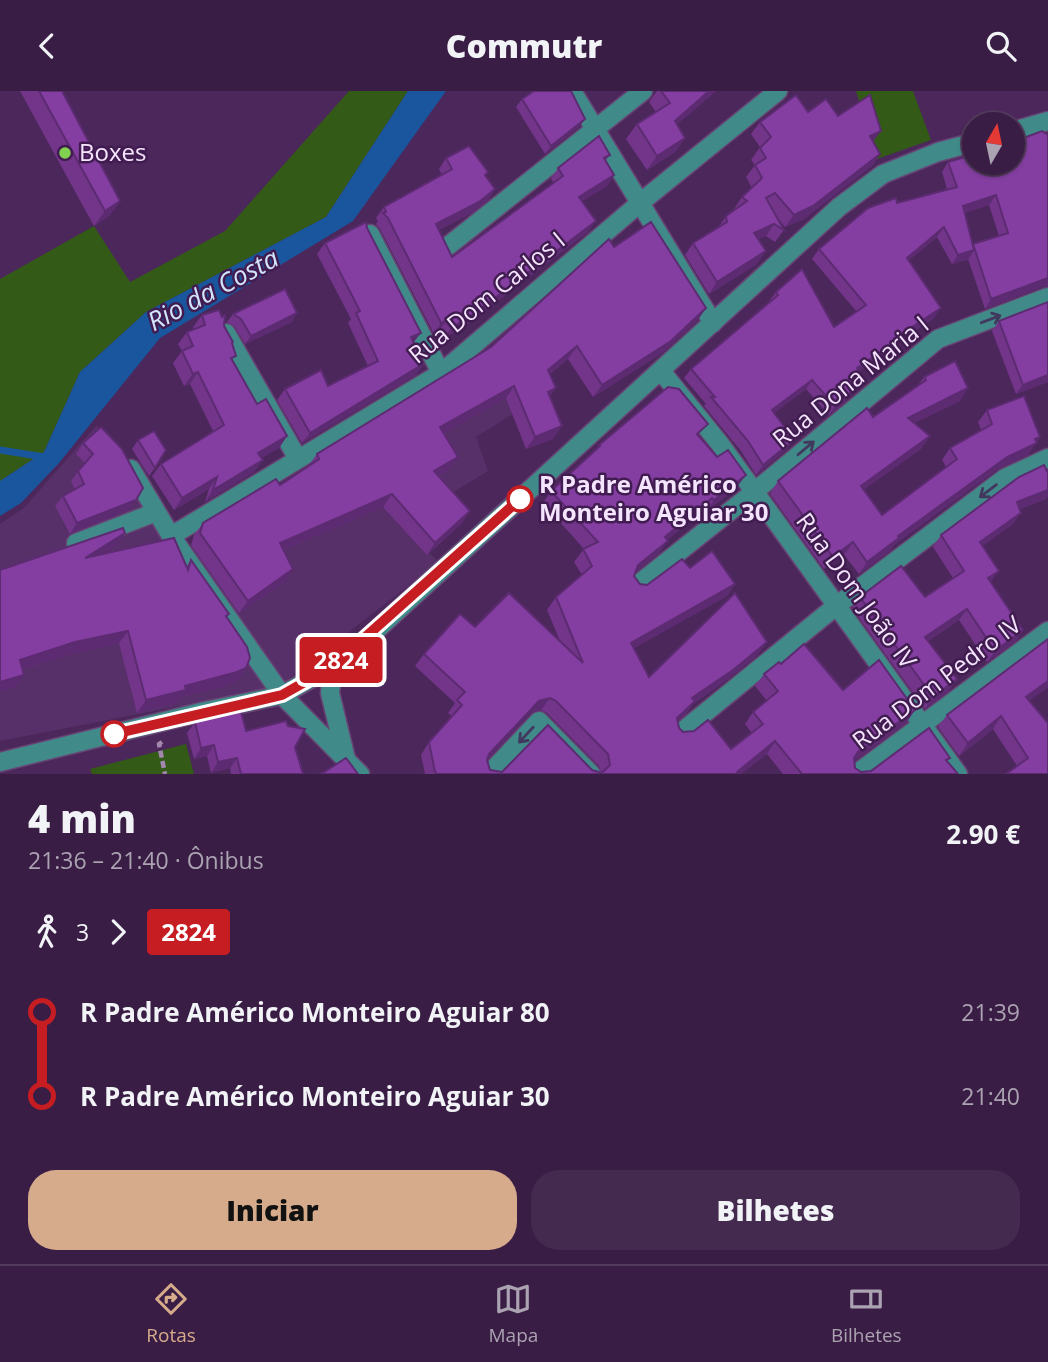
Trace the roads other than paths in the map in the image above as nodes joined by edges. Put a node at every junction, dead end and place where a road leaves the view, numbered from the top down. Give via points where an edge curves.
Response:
1 (572, 91) edge
2 (643, 91) edge
3 (778, 91) edge
4 (1048, 121) edge
5 (1026, 127) edge
6 (595, 129) junction
7 (962, 146) edge
8 (642, 202) junction
9 (370, 234) edge
10 (448, 246) edge
11 (1048, 297) edge
12 (713, 323) junction
13 (226, 333) edge
14 (662, 371) junction
15 (441, 373) junction
16 (125, 457) edge
17 (1048, 458) edge
18 (298, 460) junction
19 (754, 492) junction
20 (156, 512) junction
21 (171, 536) junction
22 (76, 543) edge
23 (636, 586) edge
24 (836, 606) junction
25 (1048, 631) edge
26 (333, 666) junction
27 (282, 695) junction
28 (921, 723) junction
29 (679, 734) edge
30 (347, 760) junction
31 (0, 762) edge
32 (360, 774) edge
33 (489, 774) edge
34 (591, 774) edge
35 (856, 774) edge
36 (958, 774) edge

1 - 6 street
2 - 6 street
3 - 8 street, Rua Dom Carlos I
4 - 5 street
6 - 8 street
6 - 10 street
7 - 12 street via 883,174 839,207
8 - 12 street
8 - 15 street, Rua Dom Carlos I
9 - 15 street
19 -> 11 street, Rua Dona Maria I via 938,339
12 - 14 street
13 - 18 street
14 - 19 street, Rua Dom João IV
14 - 26 street
15 - 18 street, Rua Dom Carlos I
16 - 20 street
17 -> 24 street via 1005,478
18 - 21 street, Rua Dom Carlos I
19 - 23 street, Rua Dona Maria I
19 - 24 street, Rua Dom João IV
20 - 21 street
20 - 22 street
21 - 27 street
24 - 28 street, Rua Dom João IV
24 - 29 street
25 - 28 street, Rua Dom Pedro IV
26 - 27 street
26 - 30 street via 330,693
27 - 30 street
27 - 31 street
28 - 35 street, Rua Dom Pedro IV
28 - 36 street, Rua Dom João IV
30 - 32 street
34 -> 33 street via 539,721

